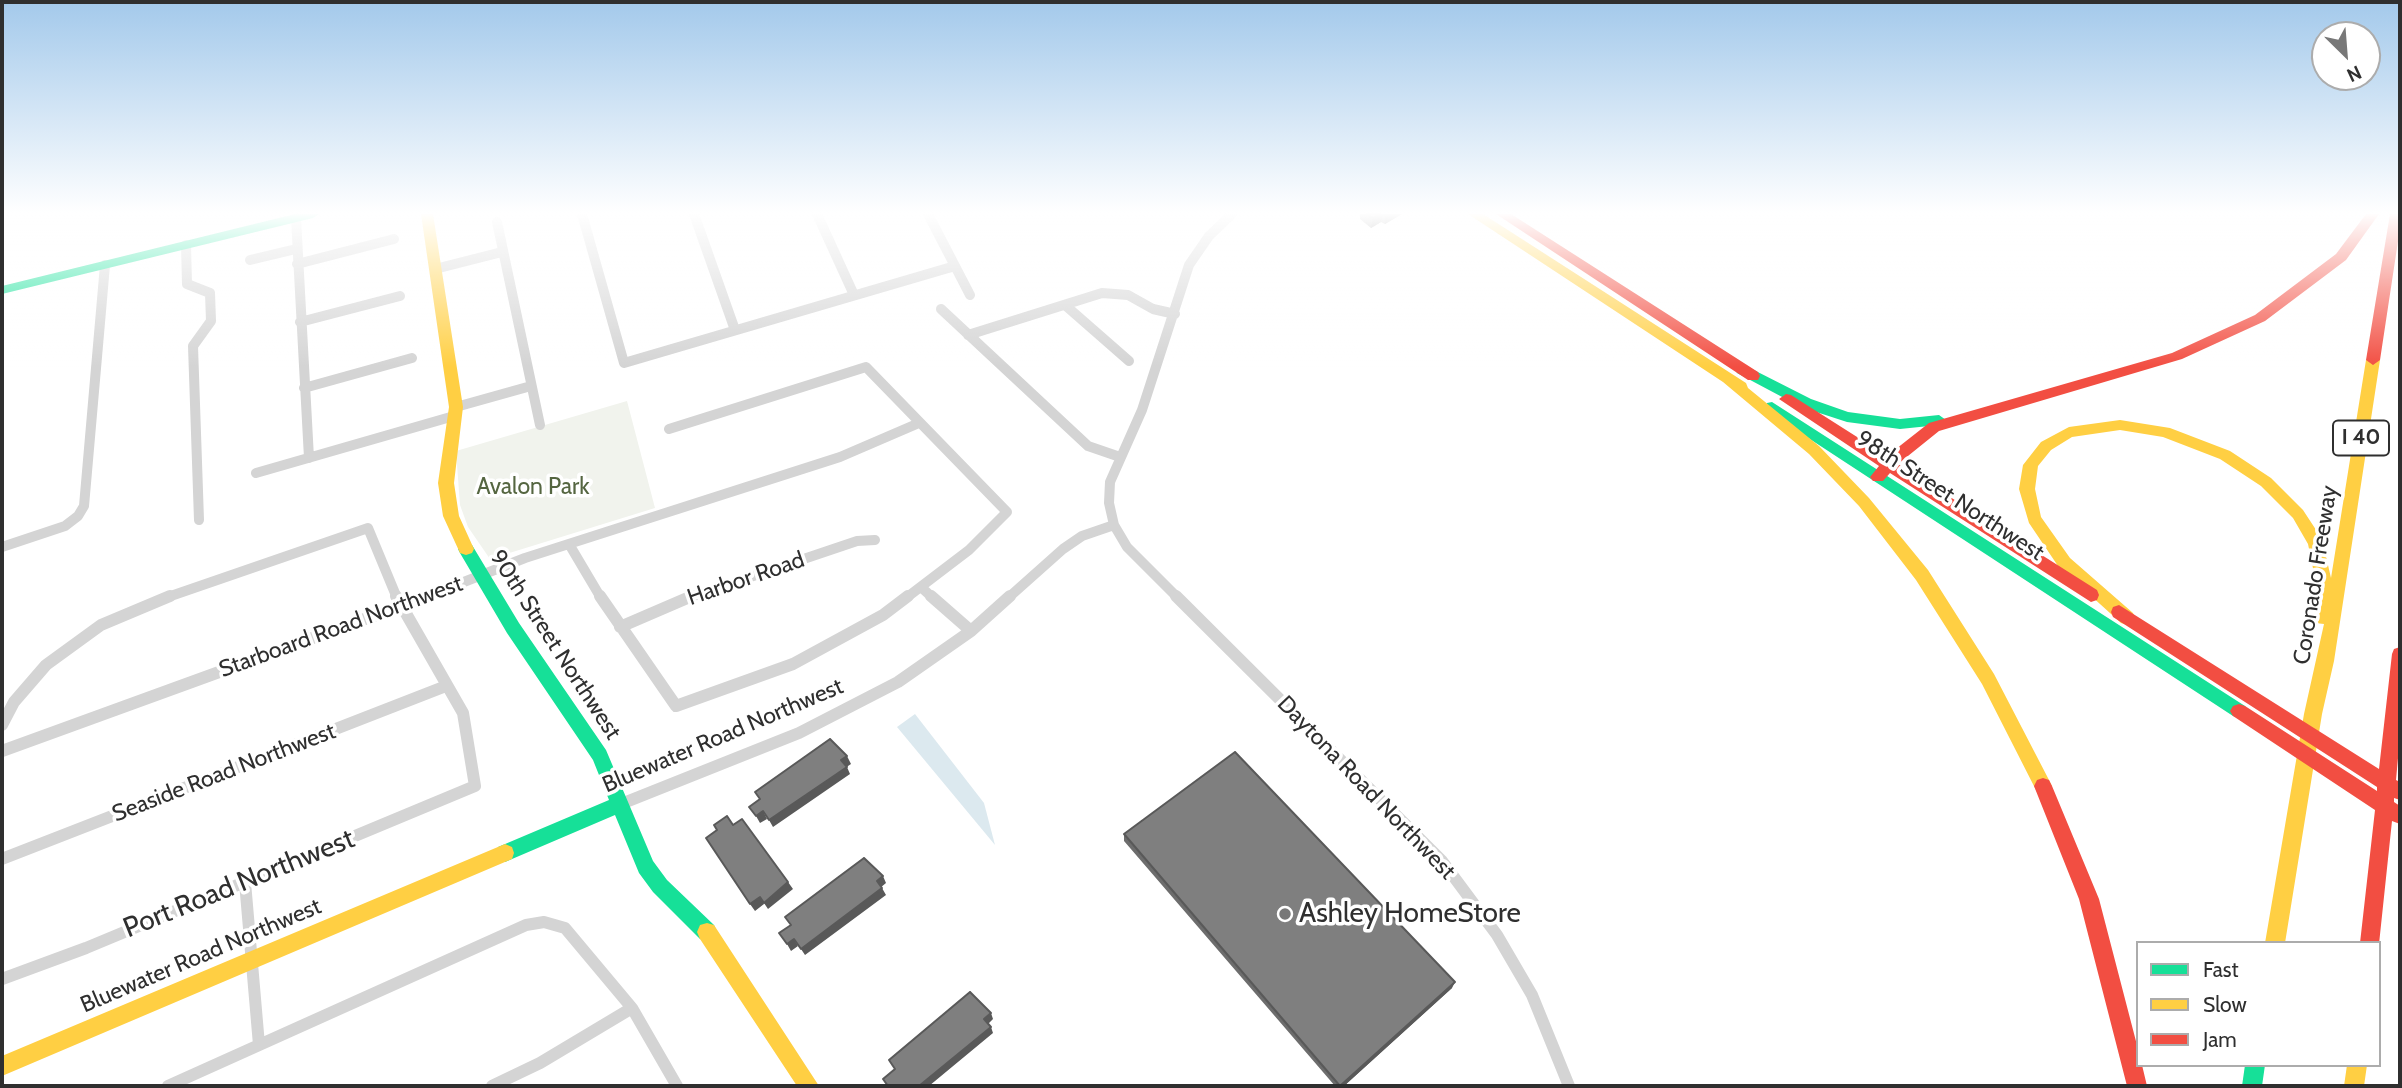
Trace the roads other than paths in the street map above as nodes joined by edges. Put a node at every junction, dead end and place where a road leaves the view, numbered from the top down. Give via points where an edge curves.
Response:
1 (297, 264) edge
2 (105, 265) joint
3 (187, 265) edge
4 (434, 265) edge
5 (452, 265) edge
6 (505, 265) edge
7 (596, 265) edge
8 (712, 265) edge
9 (840, 265) edge
10 (1189, 265) edge
11 (1552, 265) edge
12 (1581, 265) edge
13 (2331, 265) edge
14 (2388, 265) edge
15 (955, 266) joint
16 (435, 269) junction
17 (2, 290) edge
18 (854, 295) junction
19 (971, 295) dead end
20 (400, 296) dead end
21 (1065, 305) junction
22 (941, 309) dead end
23 (1175, 314) junction
24 (300, 322) junction
25 (735, 330) junction
26 (968, 335) junction
27 (412, 358) dead end
28 (1129, 360) dead end
29 (1742, 369) junction
30 (1728, 379) junction
31 (531, 386) junction
32 (304, 388) junction
33 (455, 411) junction
34 (1975, 413) junction
35 (919, 423) junction
36 (540, 425) dead end
37 (669, 429) dead end
38 (1120, 457) junction
39 (309, 458) junction
40 (1882, 471) junction
41 (256, 473) dead end
42 (199, 520) dead end
43 (1114, 525) junction
44 (875, 540) dead end
45 (569, 544) junction
46 (2, 547) edge
47 (481, 575) junction
48 (922, 588) junction
49 (402, 606) junction
50 (2127, 618) junction
51 (620, 626) junction
52 (971, 631) junction
53 (2400, 654) edge
54 (2326, 661) junction
55 (446, 686) junction
56 (2, 725) edge
57 (2, 751) edge
58 (2400, 792) edge
59 (621, 804) junction
60 (2400, 816) edge
61 (2, 859) edge
62 (245, 882) junction
63 (2275, 941) edge
64 (2370, 941) edge
65 (253, 958) junction
66 (2, 979) edge
67 (632, 1008) junction
68 (259, 1045) junction
69 (2, 1066) edge
70 (2255, 1067) edge
71 (2357, 1067) edge
72 (168, 1086) edge
73 (492, 1086) edge
74 (677, 1086) edge
75 (809, 1086) edge
76 (1569, 1086) edge
77 (2137, 1086) edge
78 (2252, 1086) edge
79 (2354, 1086) edge

1 - 24 street
2 - 17 main road
2 - 46 street via 84,506 65,526
3 - 42 street via 187,284 210,293 211,321 194,346
4 - 16 main road, 90th Street Northwest
5 - 16 street
6 - 31 street
7 - 25 street via 624,363
8 - 25 street
9 - 18 street
10 - 23 street
11 - 30 main road, 98th Street Northwest
12 - 29 main road, 98th Street Northwest
13 - 34 main road via 2260,318 2177,356
14 - 54 main road, Coronado Freeway / I 40
15 - 18 street
15 - 19 street
16 - 33 main road, 90th Street Northwest
18 - 25 street
20 - 24 street
21 - 23 street via 1115,292
21 - 26 street
21 - 28 street
22 - 26 street
23 - 38 street via 1142,410
24 - 32 street
26 - 38 street via 1087,446
27 - 32 street
29 - 34 main road via 1807,403 1861,420 1924,423
29 - 40 main road, 98th Street Northwest
30 - 40 main road, 98th Street Northwest
30 - 77 main road via 1814,450 1864,502 1922,575 1988,679 2042,784 2088,900
31 - 33 street
31 - 36 street
32 - 39 street
33 - 39 street
33 - 47 main road, 90th Street Northwest via 446,483 451,516
34 - 40 main road via 1934,427
35 - 37 street via 866,367
35 - 45 street, Starboard Road Northwest via 840,457
35 - 48 street via 1007,512
38 - 43 street via 1110,482
39 - 41 street
40 - 50 main road, 98th Street Northwest
40 - 60 main road, 98th Street Northwest
43 - 52 street, Bluewater Road Northwest via 1082,536 1063,549
43 - 76 street, Daytona Road Northwest via 1127,547 1442,861 1497,935 1532,995
44 - 51 street, Harbor Road via 857,541 695,595
45 - 47 street, Starboard Road Northwest
45 - 51 street
47 - 49 street, Starboard Road Northwest
47 - 59 main road, 90th Street Northwest via 600,756
48 - 51 street via 793,664 676,706
48 - 52 street
49 - 55 street
49 - 56 street via 381,568 368,528 145,605 79,639 30,682
49 - 57 street, Starboard Road Northwest
50 - 54 main road via 2064,562 2034,519 2027,489 2031,465 2046,446 2069,432 2120,425 2165,432 2225,455 2277,491 2309,529 2320,554 2320,635
50 - 58 main road, 98th Street Northwest
52 - 59 street, Bluewater Road Northwest via 916,671 836,716
53 - 64 main road
54 - 63 main road, Coronado Freeway / I 40
55 - 61 street, Seaside Road Northwest
55 - 62 street, Port Road Northwest via 463,713 475,786
59 - 65 main road, Bluewater Road Northwest
59 - 75 main road, 90th Street Northwest via 646,867 711,936
62 - 65 street
62 - 66 street, Port Road Northwest
65 - 68 street
65 - 69 main road, Bluewater Road Northwest
67 - 68 street via 565,928 544,922 526,925
67 - 73 street
67 - 74 street
68 - 72 street
70 - 78 main road
71 - 79 main road

